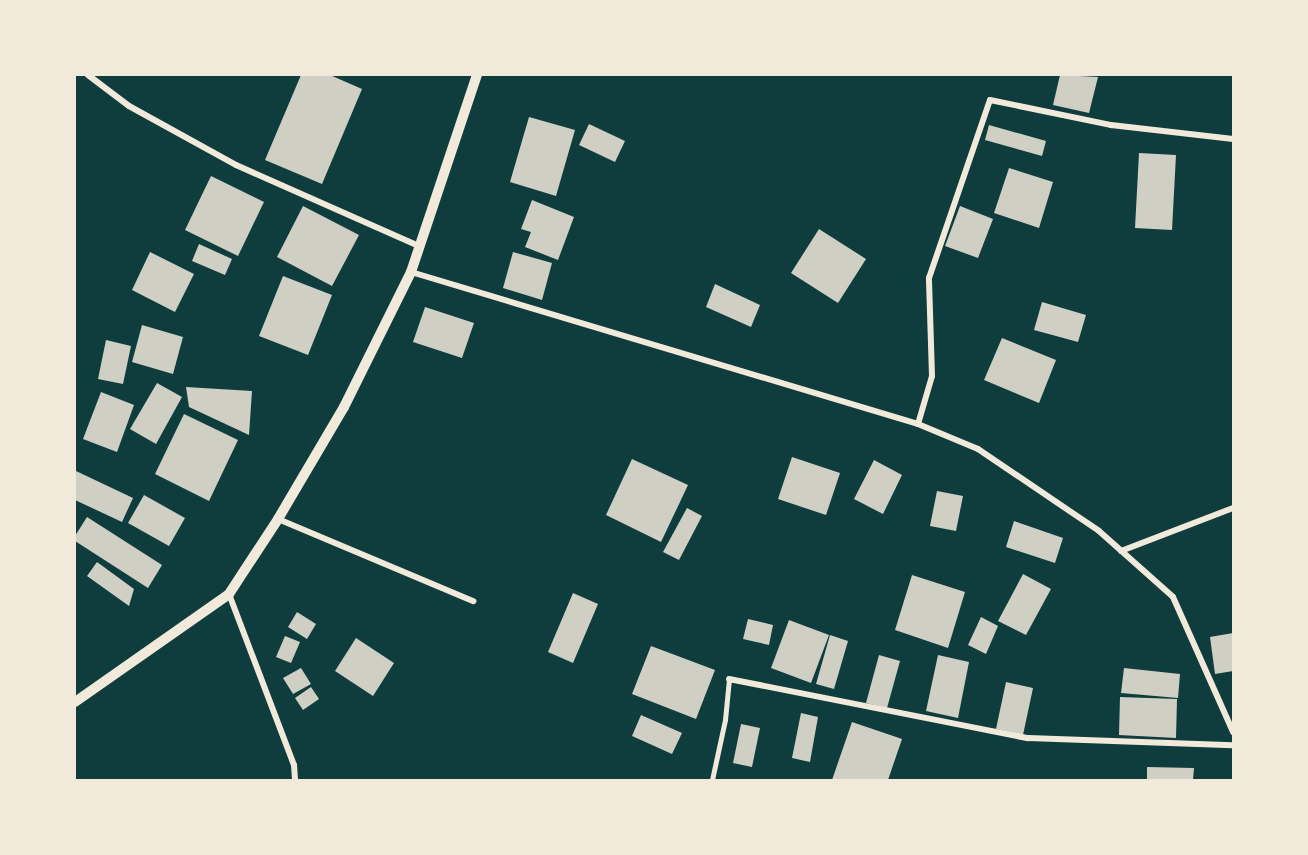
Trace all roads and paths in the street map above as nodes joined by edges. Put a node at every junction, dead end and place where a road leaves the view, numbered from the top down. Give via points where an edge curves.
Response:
1 (88, 75) edge
2 (477, 75) edge
3 (1233, 139) edge
4 (419, 246) junction
5 (411, 272) junction
6 (918, 424) junction
7 (1233, 508) edge
8 (278, 519) junction
9 (1121, 551) junction
10 (229, 594) junction
11 (473, 601) dead end
12 (729, 679) joint
13 (75, 702) edge
14 (1233, 732) edge
15 (1233, 745) edge
16 (295, 780) edge
17 (712, 780) edge

1 - 4 street via 129,106 236,165
2 - 4 street
3 - 6 street via 1111,125 990,100 929,278 932,376
4 - 5 street
5 - 6 street
5 - 8 street via 344,407
6 - 9 street via 978,449 1099,531
7 - 9 street
8 - 10 street
8 - 11 street
9 - 14 street via 1173,597
10 - 13 street
10 - 16 street via 294,765
12 - 15 street via 1028,738
12 - 17 lane

